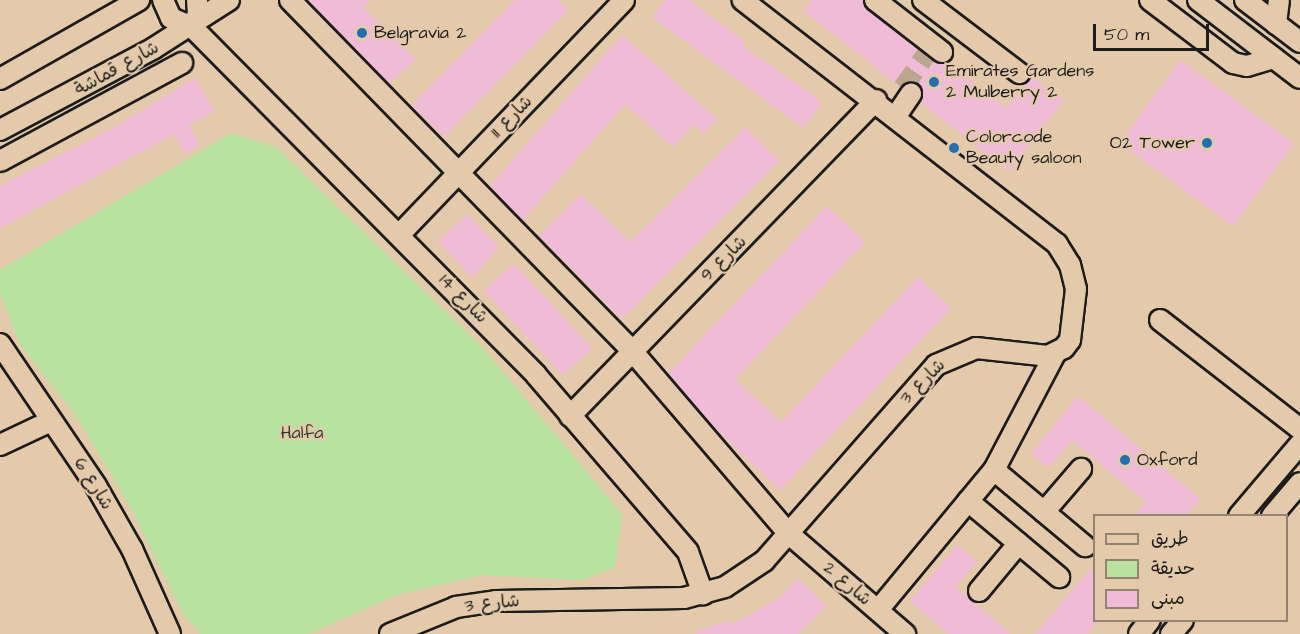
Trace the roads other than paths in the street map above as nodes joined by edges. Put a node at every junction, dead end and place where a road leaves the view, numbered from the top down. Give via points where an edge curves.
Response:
1 (140, 0) edge
2 (163, 0) edge
3 (197, 0) edge
4 (229, 0) edge
5 (290, 0) edge
6 (624, 0) edge
7 (742, 0) edge
8 (874, 0) edge
9 (923, 0) edge
10 (1150, 0) edge
11 (1198, 0) edge
12 (1245, 0) edge
13 (1279, 0) edge
14 (955, 24) junction
15 (1276, 24) junction
16 (192, 27) junction
17 (1300, 42) edge
18 (1274, 58) junction
19 (182, 63) dead end
20 (1019, 73) dead end
21 (3, 74) edge
22 (104, 76) junction
23 (1300, 78) edge
24 (907, 91) tunnel mouth
25 (118, 98) junction
26 (887, 108) junction
27 (0, 130) edge
28 (0, 161) edge
29 (460, 171) junction
30 (399, 235) junction
31 (1160, 320) dead end
32 (0, 344) edge
33 (633, 352) junction
34 (1055, 354) junction
35 (570, 416) junction
36 (51, 421) junction
37 (1300, 429) edge
38 (1300, 444) edge
39 (0, 445) edge
40 (1081, 469) dead end
41 (994, 470) junction
42 (1300, 483) edge
43 (968, 501) junction
44 (1044, 512) junction
45 (1241, 514) edge
46 (1274, 514) edge
47 (788, 533) junction
48 (1019, 543) junction
49 (1085, 546) dead end
50 (1059, 577) dead end
51 (978, 591) dead end
52 (703, 594) junction
53 (878, 610) junction
54 (1149, 622) edge
55 (1182, 622) edge
56 (170, 634) edge
57 (390, 634) edge
58 (905, 634) edge
59 (1139, 634) edge
60 (1171, 634) edge

1 - 21 street
2 - 16 street, شارع 14 via 171,18
3 - 16 street via 198,14
4 - 16 street, شارع قماشة
5 - 29 street, شارع 2
6 - 29 street, شارع 11
7 - 26 street
8 - 14 street via 936,51
9 - 14 street
10 - 18 street via 1233,63 1247,66
11 - 18 street
12 - 15 street
13 - 15 street
14 - 20 street
15 - 17 street
16 - 22 street, شارع قماشة
16 - 30 street, شارع 14
18 - 23 street
19 - 25 street
22 - 25 street
22 - 27 street, شارع قماشة
24 - 26 street, شارع 9
25 - 28 street
26 - 33 street, شارع 9
26 - 34 street via 1057,244 1070,265 1076,289 1070,339
29 - 30 street, شارع 11
29 - 33 street, شارع 2
30 - 35 street, شارع 14 via 500,336
31 - 37 street
32 - 36 street, شارع 6
33 - 35 street, شارع 9
33 - 47 street, شارع 2
34 - 41 street
34 - 47 street, شارع 3 via 1041,357 976,348 942,360
35 - 52 street, شارع 14 via 688,552
36 - 39 street
36 - 56 street, شارع 6 via 96,486 132,549
38 - 45 street
40 - 44 street
41 - 43 street
41 - 44 street
42 - 46 street
43 - 48 street
43 - 53 street
44 - 49 street
47 - 52 street, شارع 3 via 746,576
47 - 53 street, شارع 2
48 - 50 street
48 - 51 street
52 - 57 street, شارع 3 via 665,599 496,601 456,607
53 - 58 street, شارع 2
54 - 59 street
55 - 60 street

